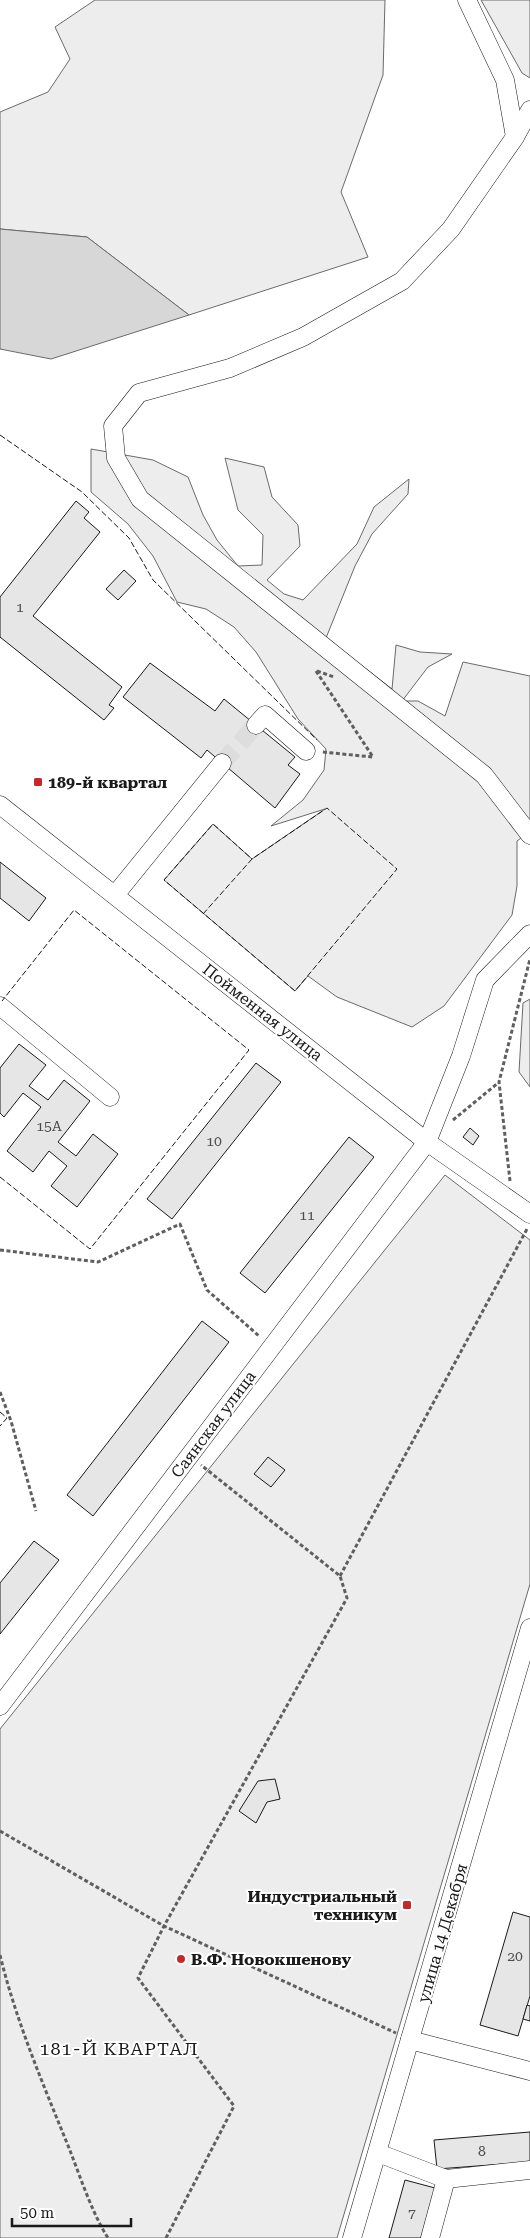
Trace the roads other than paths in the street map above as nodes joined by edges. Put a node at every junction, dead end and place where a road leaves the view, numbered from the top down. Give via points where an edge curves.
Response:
1 (467, 0) edge
2 (530, 110) edge
3 (515, 137) junction
4 (256, 725) tunnel mouth
5 (306, 751) road end
6 (222, 763) tunnel mouth
7 (0, 805) edge
8 (530, 835) edge
9 (115, 895) junction
10 (530, 934) edge
11 (0, 1006) edge
12 (110, 1098) dead end
13 (427, 1142) junction
14 (530, 1214) edge
15 (530, 1628) edge
16 (0, 1706) edge
17 (410, 2040) junction
18 (530, 2072) edge
19 (378, 2153) junction
20 (530, 2170) edge
21 (446, 2179) junction
22 (352, 2238) edge
23 (430, 2238) edge

1 - 3 street via 505,80
2 - 3 street
3 - 8 street via 451,229 402,281 303,337 230,368 139,393 113,426 116,458 140,499 484,775
4 - 5 street via 265,715
6 - 9 street
7 - 9 street, Пойменная улица
9 - 13 street, Пойменная улица
10 - 13 street, Саянская улица via 485,980
11 - 12 street
13 - 14 street, Пойменная улица
13 - 16 street, Саянская улица
15 - 17 street, улица 14 Декабря
17 - 18 street
17 - 19 street, улица 14 Декабря
19 - 21 street
19 - 22 street, улица 14 Декабря
20 - 21 street
21 - 23 street

